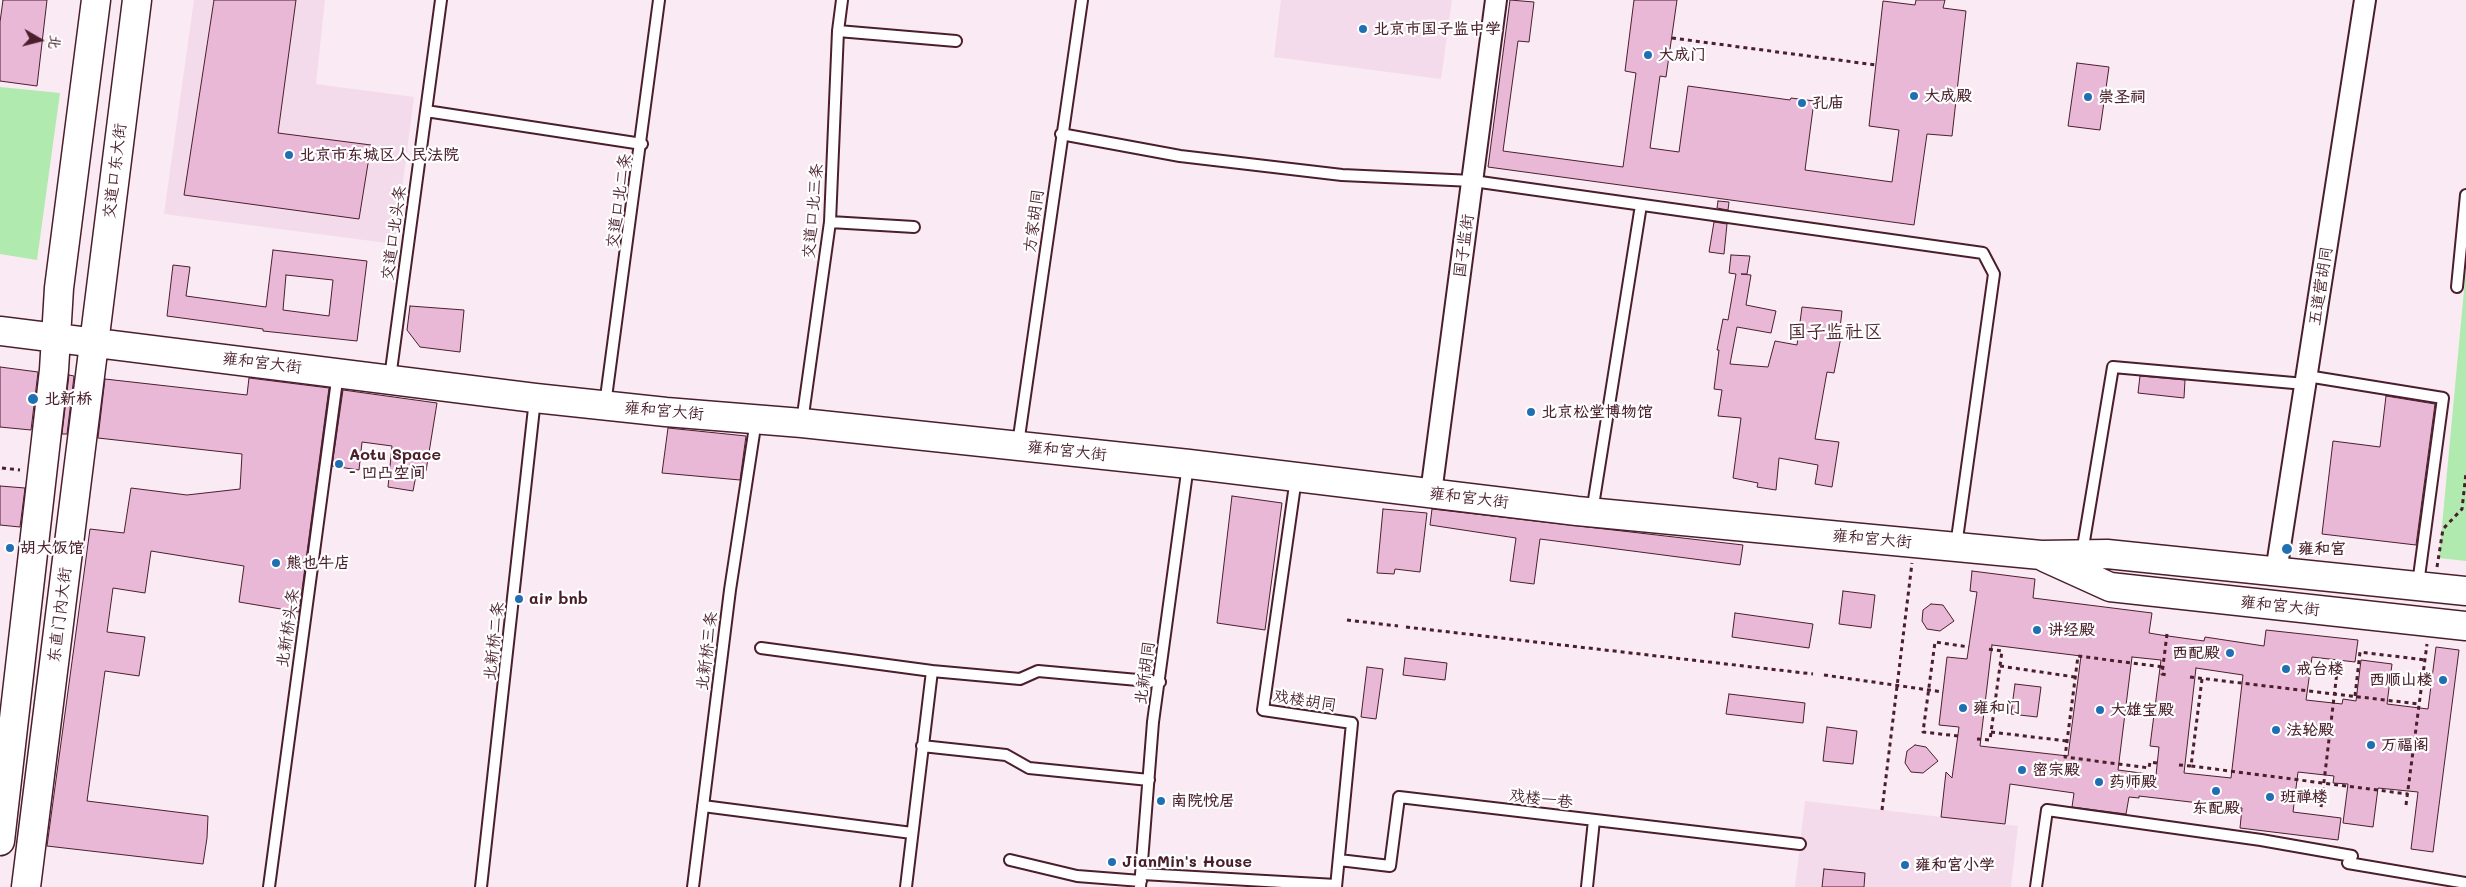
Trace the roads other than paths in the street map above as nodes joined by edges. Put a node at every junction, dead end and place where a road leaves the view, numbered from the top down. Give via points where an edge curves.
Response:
1 (96, 0) edge
2 (137, 0) edge
3 (441, 0) edge
4 (659, 0) edge
5 (842, 0) edge
6 (1082, 0) edge
7 (1496, 0) edge
8 (2365, 0) edge
9 (838, 31) junction
10 (956, 41) dead end
11 (426, 111) junction
12 (1061, 134) junction
13 (642, 144) junction
14 (1473, 181) junction
15 (2466, 195) edge
16 (1641, 205) junction
17 (830, 222) junction
18 (914, 228) dead end
19 (2458, 288) dead end
20 (0, 331) edge
21 (58, 337) junction
22 (94, 343) junction
23 (338, 372) junction
24 (389, 380) junction
25 (2306, 380) junction
26 (535, 398) junction
27 (605, 406) junction
28 (757, 419) junction
29 (802, 423) junction
30 (1018, 446) junction
31 (1189, 464) junction
32 (1296, 478) junction
33 (1431, 493) junction
34 (1592, 512) junction
35 (1956, 546) junction
36 (2082, 554) junction
37 (2041, 555) junction
38 (2276, 572) junction
39 (2426, 587) junction
40 (2466, 591) edge
41 (2466, 626) edge
42 (761, 648) dead end
43 (932, 671) junction
44 (1160, 682) junction
45 (922, 746) junction
46 (1149, 780) junction
47 (703, 806) junction
48 (1594, 820) junction
49 (912, 833) junction
50 (0, 840) edge
51 (1800, 844) dead end
52 (1010, 860) dead end
53 (1339, 860) junction
54 (1141, 881) edge
55 (2466, 882) edge
56 (1336, 886) edge
57 (26, 887) edge
58 (269, 887) edge
59 (481, 887) edge
60 (693, 887) edge
61 (906, 887) edge
62 (1587, 887) edge
63 (2036, 887) edge

1 - 21 main road via 59,288
2 - 22 main road, 交道口东大街
3 - 11 lane, 交道口北头条
4 - 13 lane, 交道口北二条
5 - 9 lane, 交道口北三条
6 - 12 lane, 方家胡同
7 - 14 street, 国子监街
8 - 25 street, 五道营胡同
9 - 10 lane
9 - 17 lane, 交道口北三条
11 - 13 lane
11 - 24 lane, 交道口北头条
12 - 14 lane via 1180,156 1342,175
12 - 30 lane, 方家胡同
13 - 27 lane, 交道口北二条
14 - 16 lane
14 - 33 street, 国子监街
15 - 19 lane
16 - 34 lane
16 - 35 lane via 1983,253 1994,274
17 - 18 lane
17 - 29 lane, 交道口北三条
20 - 21 main road, 雍和宫大街
21 - 22 main road, 雍和宫大街
21 - 50 main road, 东直门内大街
22 - 23 main road, 雍和宫大街
22 - 57 main road, 东直门内大街
23 - 24 main road, 雍和宫大街
23 - 58 lane, 北新桥头条
24 - 26 main road, 雍和宫大街
25 - 36 lane via 2112,367
25 - 38 street, 五道营胡同
25 - 39 lane via 2443,398
26 - 27 main road, 雍和宫大街
26 - 59 lane, 北新桥二条
27 - 28 main road, 雍和宫大街
28 - 29 main road, 雍和宫大街
28 - 47 lane, 北新桥三条 via 730,590
29 - 30 main road, 雍和宫大街
30 - 31 main road, 雍和宫大街
31 - 32 main road, 雍和宫大街
31 - 44 lane, 北新胡同
32 - 33 main road, 雍和宫大街
32 - 53 lane, 戏楼胡同 via 1263,710 1352,723
33 - 34 main road, 雍和宫大街
34 - 35 main road, 雍和宫大街
35 - 37 main road, 雍和宫大街
36 - 37 main road, 雍和宫大街
36 - 38 main road, 雍和宫大街
37 - 41 main road, 雍和宫大街 via 2110,587
38 - 39 main road, 雍和宫大街
39 - 40 main road, 雍和宫大街
42 - 43 lane
43 - 44 lane via 1020,679 1038,671
43 - 45 lane
44 - 46 lane, 北新胡同
45 - 46 lane via 1006,755 1029,768
45 - 49 lane
46 - 54 lane, 北新胡同
47 - 49 lane
47 - 60 lane, 北新桥三条
48 - 51 lane, 戏楼一巷
48 - 53 lane, 戏楼一巷 via 1399,797 1390,866
48 - 62 lane
49 - 61 lane
52 - 54 lane via 1077,876
53 - 56 lane, 戏楼胡同
54 - 56 lane
55 - 63 lane via 2348,863 2352,856 2343,854 2047,810

